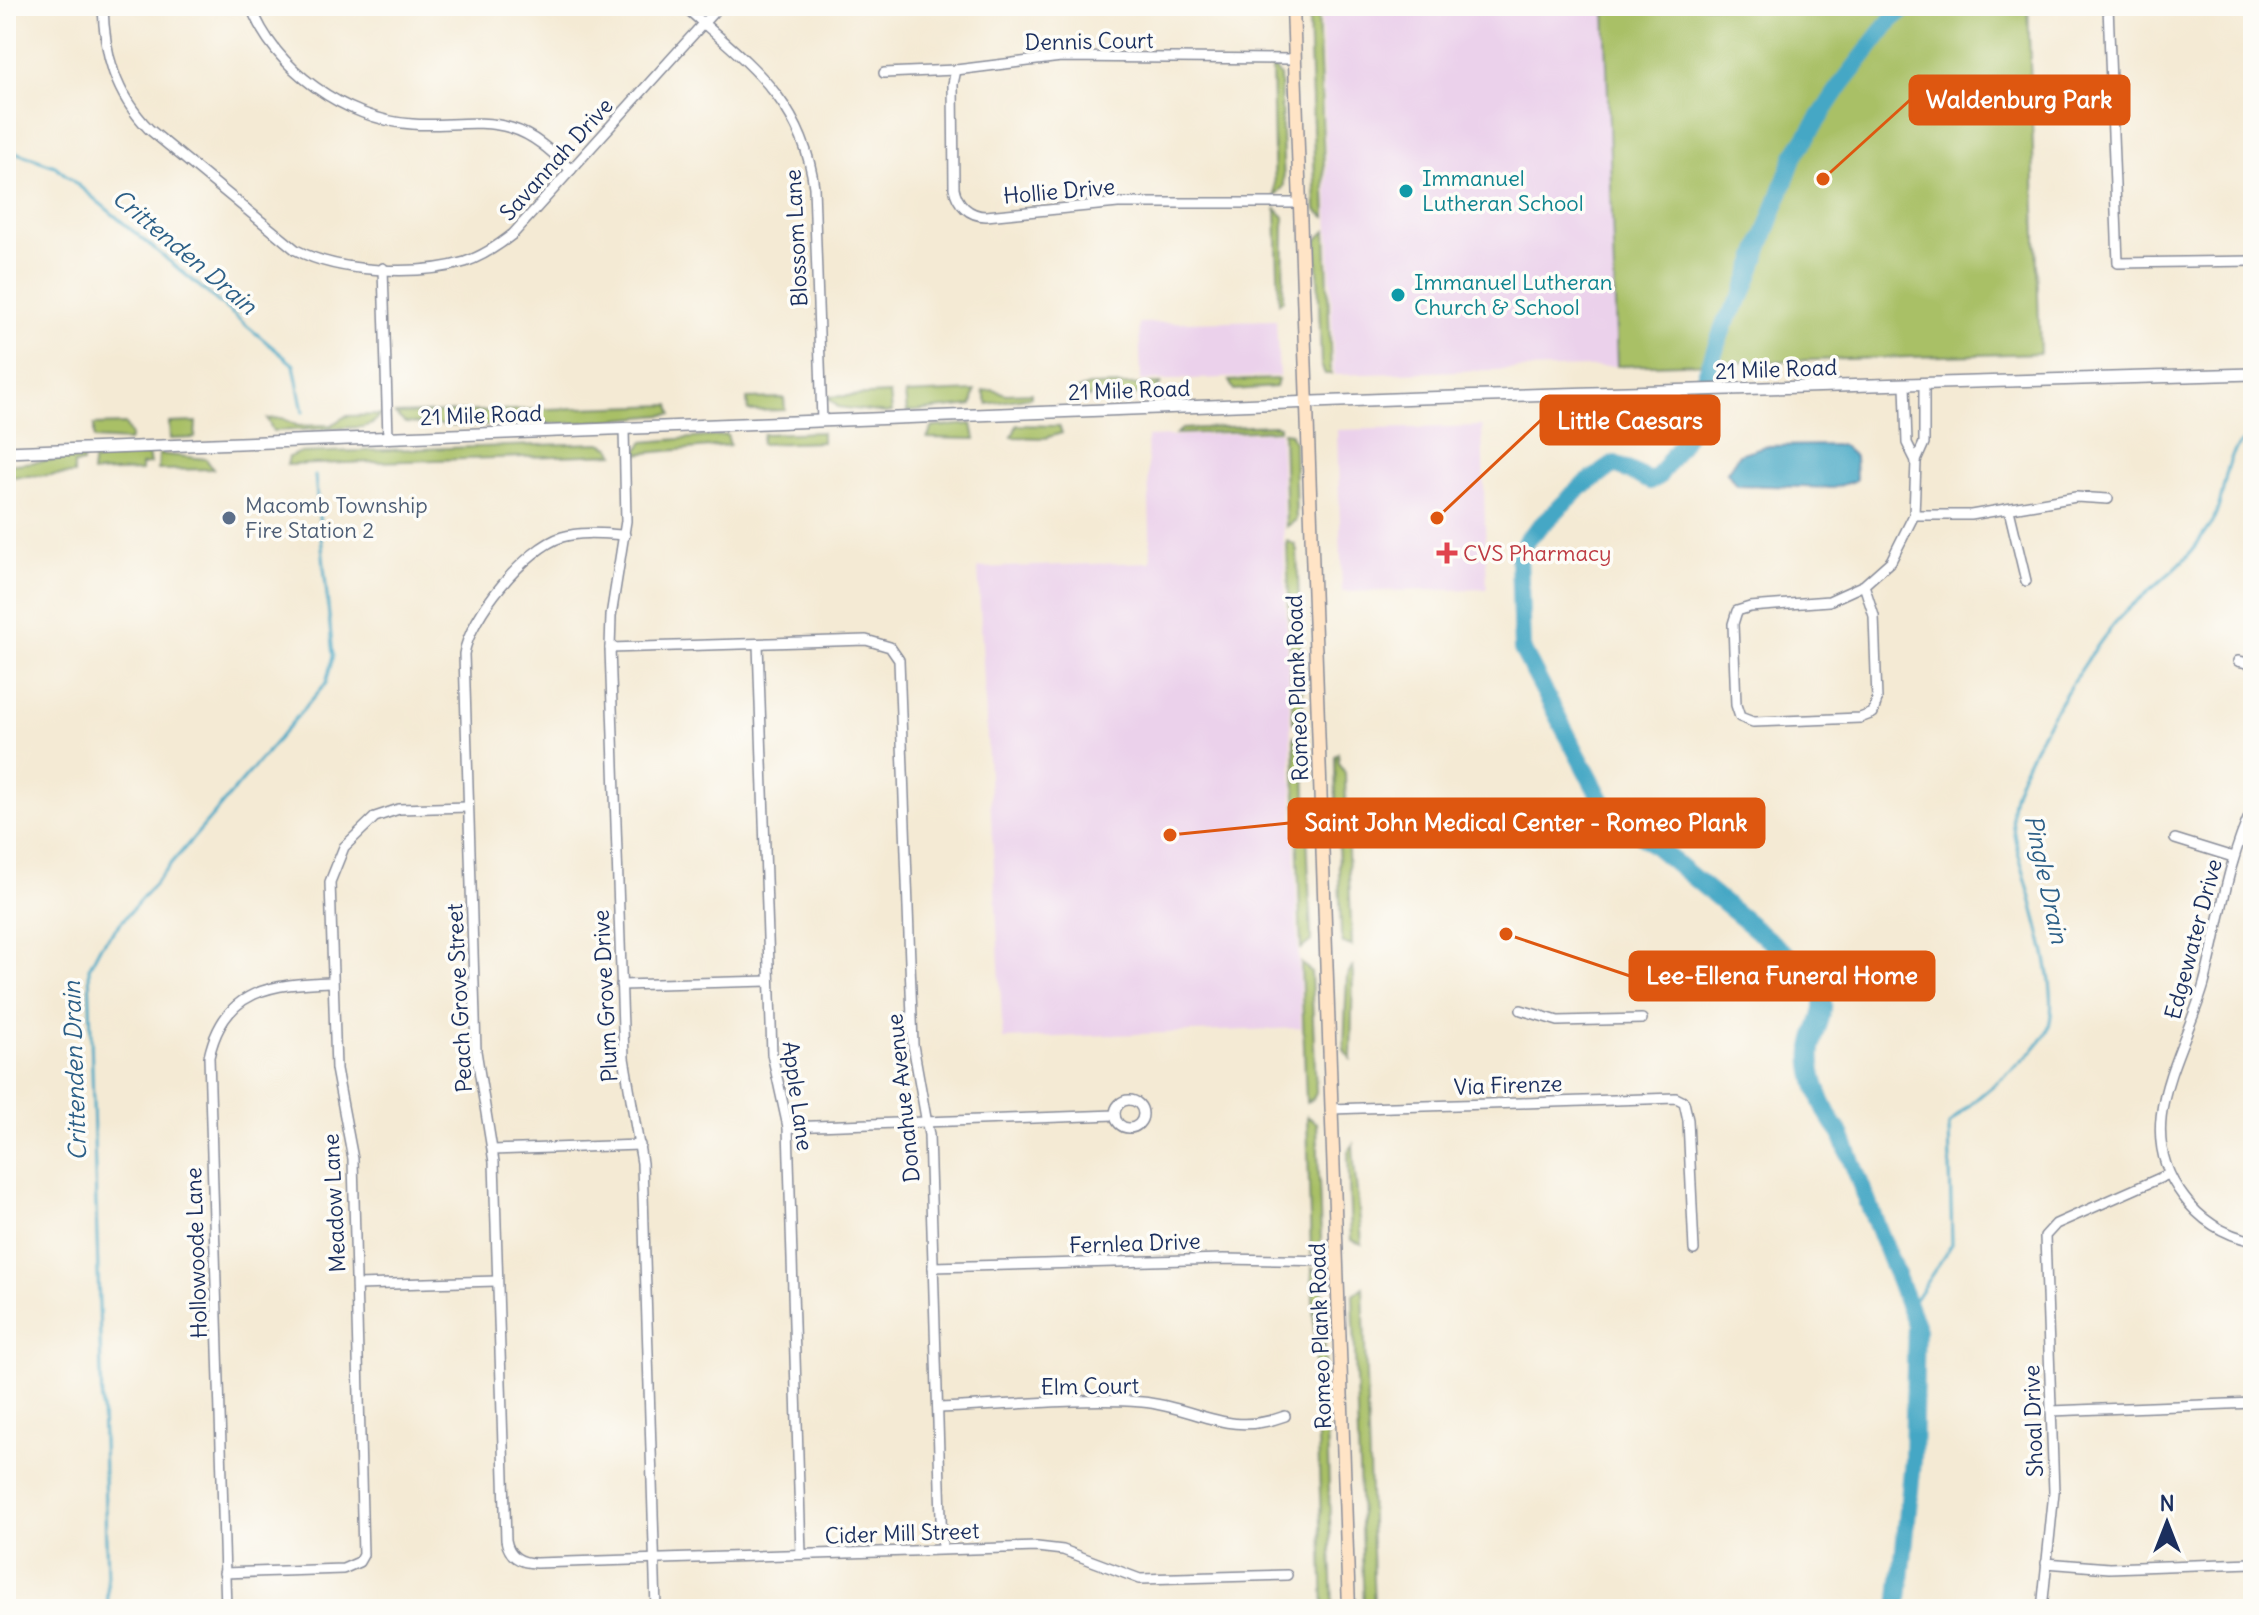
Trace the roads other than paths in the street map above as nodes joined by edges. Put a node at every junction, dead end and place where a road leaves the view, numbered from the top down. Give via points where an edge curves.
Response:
1 (103, 6) edge
2 (251, 6) edge
3 (684, 6) edge
4 (719, 6) edge
5 (1293, 6) edge
6 (2108, 6) edge
7 (703, 24) junction
8 (1295, 59) junction
9 (956, 70) junction
10 (884, 73) dead end
11 (571, 170) junction
12 (1300, 203) junction
13 (2253, 261) edge
14 (383, 268) junction
15 (2253, 374) edge
16 (1924, 384) junction
17 (1905, 385) junction
18 (1307, 403) junction
19 (822, 421) junction
20 (624, 429) junction
21 (388, 438) junction
22 (6, 452) edge
23 (1916, 461) junction
24 (2108, 499) dead end
25 (2009, 510) junction
26 (1914, 515) junction
27 (625, 535) junction
28 (2026, 581) dead end
29 (1864, 585) junction
30 (758, 644) junction
31 (610, 648) junction
32 (2238, 661) dead end
33 (2253, 664) edge
34 (468, 807) junction
35 (2253, 808) edge
36 (2175, 839) dead end
37 (2233, 857) junction
38 (769, 981) junction
39 (332, 982) junction
40 (621, 985) junction
41 (1521, 1010) dead end
42 (1642, 1019) dead end
43 (1331, 1109) junction
44 (1115, 1115) dead end
45 (928, 1122) junction
46 (788, 1127) junction
47 (640, 1145) junction
48 (493, 1150) junction
49 (2169, 1174) junction
50 (2253, 1241) edge
51 (1694, 1250) dead end
52 (1337, 1261) junction
53 (933, 1267) junction
54 (497, 1281) junction
55 (357, 1285) junction
56 (2253, 1403) edge
57 (939, 1408) junction
58 (2051, 1411) junction
59 (1285, 1416) dead end
60 (942, 1549) junction
61 (801, 1554) junction
62 (514, 1557) joint
63 (655, 1559) junction
64 (2046, 1563) junction
65 (2253, 1563) edge
66 (224, 1573) junction
67 (1287, 1575) dead end
68 (226, 1609) edge
69 (656, 1609) edge
70 (1349, 1609) edge
71 (2042, 1609) edge

1 - 14 street, Savannah Drive via 104,38 116,81 149,129 296,250 337,266
2 - 11 street via 277,51 341,103 394,122 510,128 537,140
3 - 7 street, Blossom Lane
4 - 7 street, Savannah Drive
5 - 8 main road, Romeo Plank Road
6 - 13 street via 2118,263
7 - 11 street, Savannah Drive
7 - 19 street, Blossom Lane via 778,95 808,153 814,187
8 - 9 street, Dennis Court via 1061,57
8 - 12 main road, Romeo Plank Road
9 - 10 street, Dennis Court
9 - 12 street, Hollie Drive via 954,188 960,204 972,214 1118,203
11 - 14 street, Savannah Drive via 513,234 483,255 450,265
12 - 18 main road, Romeo Plank Road
14 - 21 street
15 - 16 street, 21 Mile Road
16 - 17 street, 21 Mile Road
16 - 23 street via 1924,443
17 - 18 street, 21 Mile Road
17 - 23 street via 1907,443
18 - 19 street, 21 Mile Road
18 - 43 main road, Romeo Plank Road
19 - 20 street, 21 Mile Road
20 - 21 street, 21 Mile Road
20 - 27 street, Plum Grove Drive
21 - 22 street, 21 Mile Road
23 - 26 street
24 - 25 street via 2076,497
25 - 26 street
25 - 28 street
26 - 29 street via 1900,549
27 - 31 street, Plum Grove Drive
27 - 34 street, Peach Grove Street via 574,535 548,543 477,618 466,642 464,665
29 - 29 street via 1819,604 1737,611 1733,637 1740,717 1753,722 1860,718 1873,713 1874,616
30 - 31 street
30 - 38 street, Apple Lane
30 - 45 street, Donahue Avenue via 866,640 890,647 900,667 914,1059
31 - 40 street, Plum Grove Drive
32 - 33 street
34 - 39 street, Meadow Lane via 387,812 364,825 344,847 330,882
34 - 48 street, Peach Grove Street via 477,1067
35 - 37 street, Edgewater Drive
36 - 37 street
37 - 49 street, Edgewater Drive via 2203,988 2160,1108 2160,1143
38 - 40 street
38 - 46 street, Apple Lane via 773,1067
39 - 55 street, Meadow Lane via 336,1069 353,1159
39 - 66 street, Hollowoode Lane via 279,985 252,994 224,1020 209,1057
40 - 47 street, Plum Grove Drive via 625,1077
41 - 42 street via 1558,1021
43 - 51 street, Via Firenze via 1663,1098 1684,1102
43 - 52 main road, Romeo Plank Road
44 - 45 street
45 - 46 street
45 - 53 street, Donahue Avenue
46 - 61 street, Apple Lane
47 - 48 street
47 - 63 street, Plum Grove Drive
48 - 54 street, Peach Grove Street
49 - 50 street via 2207,1221
49 - 58 street, Shoal Drive via 2047,1231
52 - 53 street, Fernlea Drive
52 - 70 main road, Romeo Plank Road
53 - 57 street, Donahue Avenue
54 - 55 street
54 - 62 street, Peach Grove Street via 506,1540
55 - 66 street, Meadow Lane via 363,1555 343,1569
56 - 58 street
57 - 59 street, Elm Court via 1139,1402 1232,1425
57 - 60 street, Donahue Avenue
58 - 64 street, Shoal Drive via 2054,1492
60 - 61 street, Cider Mill Street
60 - 67 street, Cider Mill Street via 1051,1548 1154,1580
61 - 63 street, Cider Mill Street
62 - 63 street, Cider Mill Street via 529,1563
63 - 69 street, Plum Grove Drive
64 - 65 street via 2109,1568
64 - 71 street, Shoal Drive
66 - 68 street, Hollowoode Lane

